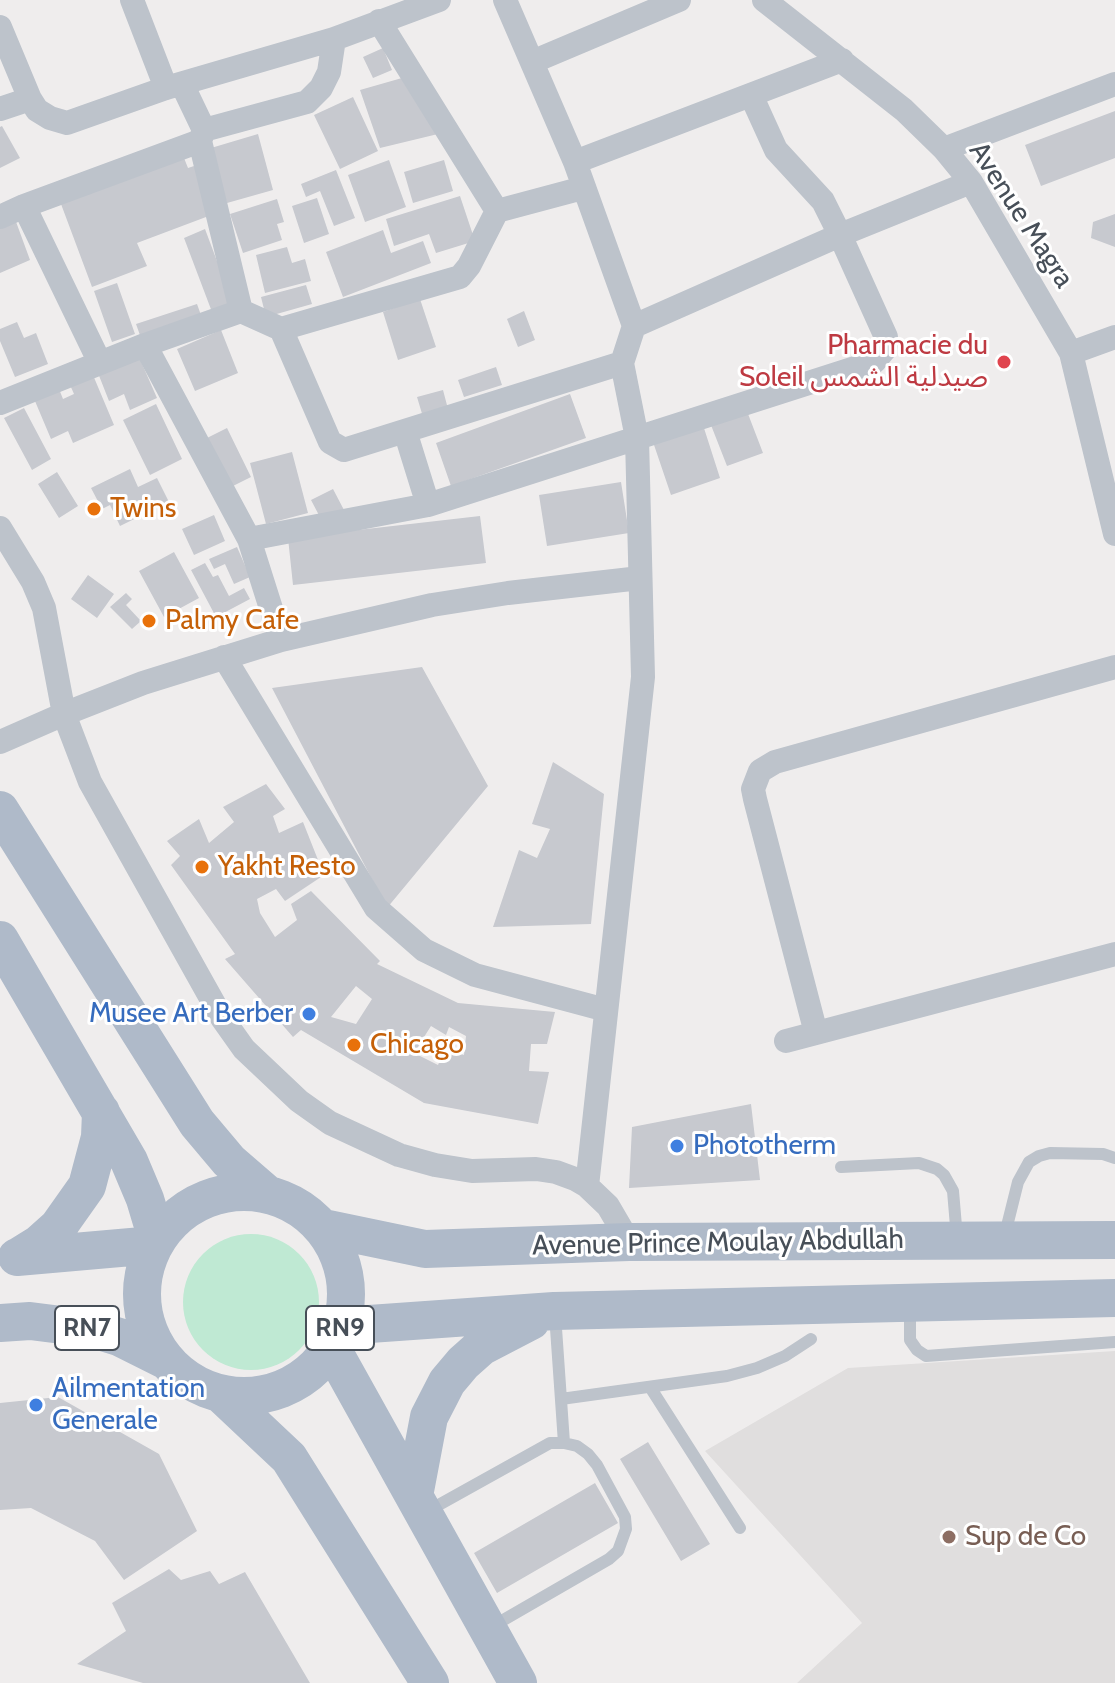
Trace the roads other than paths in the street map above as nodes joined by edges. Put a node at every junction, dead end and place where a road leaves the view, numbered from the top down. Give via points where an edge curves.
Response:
1 (132, 0) edge
2 (439, 0) edge
3 (505, 0) edge
4 (679, 0) edge
5 (764, 0) edge
6 (379, 21) junction
7 (0, 27) edge
8 (334, 39) junction
9 (842, 60) junction
10 (532, 62) junction
11 (1115, 84) edge
12 (174, 86) junction
13 (751, 95) junction
14 (30, 99) junction
15 (0, 109) edge
16 (202, 136) junction
17 (944, 149) junction
18 (575, 162) junction
19 (971, 182) junction
20 (583, 188) junction
21 (24, 206) junction
22 (497, 211) junction
23 (0, 217) edge
24 (840, 235) junction
25 (241, 311) junction
26 (634, 326) junction
27 (281, 329) junction
28 (1115, 337) edge
29 (145, 345) junction
30 (1071, 353) junction
31 (100, 363) junction
32 (622, 363) junction
33 (0, 403) edge
34 (405, 431) junction
35 (637, 438) junction
36 (428, 505) junction
37 (0, 528) edge
38 (1115, 534) edge
39 (249, 539) junction
40 (640, 578) junction
41 (281, 640) junction
42 (224, 657) junction
43 (1115, 667) edge
44 (64, 714) junction
45 (0, 742) edge
46 (0, 810) edge
47 (0, 940) edge
48 (1115, 954) edge
49 (606, 1010) junction
50 (816, 1033) junction
51 (786, 1041) dead end
52 (101, 1112) junction
53 (1115, 1158) edge
54 (841, 1167) dead end
55 (587, 1186) junction
56 (266, 1193) junction
57 (324, 1228) junction
58 (1115, 1240) edge
59 (957, 1241) junction
60 (1003, 1241) junction
61 (156, 1242) junction
62 (629, 1242) junction
63 (9, 1258) edge
64 (1115, 1298) edge
65 (910, 1303) junction
66 (554, 1311) junction
67 (0, 1323) edge
68 (336, 1336) junction
69 (811, 1339) dead end
70 (1115, 1342) edge
71 (167, 1361) junction
72 (650, 1387) junction
73 (221, 1394) junction
74 (561, 1399) junction
75 (564, 1443) junction
76 (419, 1505) junction
77 (740, 1528) dead end
78 (487, 1630) junction
79 (430, 1683) edge
80 (518, 1683) edge

1 - 12 street
2 - 6 street
3 - 10 street
4 - 10 street
5 - 9 street, Avenue Magra
6 - 8 street
6 - 22 street
7 - 14 street
8 - 12 street
8 - 16 street via 329,72 307,102
9 - 13 street
9 - 17 street, Avenue Magra
10 - 18 street
11 - 17 street
12 - 14 street via 67,123 37,110
12 - 16 street
13 - 18 street
13 - 24 street via 776,150 823,201
14 - 15 street
16 - 21 street
16 - 25 street
17 - 19 street, Avenue Magra
18 - 20 street
19 - 24 street
19 - 30 street, Avenue Magra
20 - 22 street
20 - 26 street
21 - 23 street
21 - 31 street
22 - 27 street via 460,277
24 - 26 street
24 - 35 street via 886,337 885,349 874,362
25 - 27 street
25 - 29 street
26 - 32 street
27 - 34 street via 330,442 344,450
28 - 30 street
29 - 31 street
29 - 39 street
30 - 38 street, Avenue Magra
31 - 33 street
32 - 34 street
32 - 35 street
34 - 36 street
35 - 36 street
35 - 40 street
36 - 39 street
37 - 44 street via 44,608
39 - 41 street
40 - 41 street via 432,605
40 - 49 street via 643,677
41 - 42 street
42 - 44 street
42 - 49 street via 376,908 424,950 475,975
43 - 50 street via 775,762 760,771 755,799
44 - 45 street
44 - 55 street via 100,802 222,1018 270,1076 330,1123 399,1155 472,1171 556,1172
46 - 56 main road, RN9 via 197,1123
47 - 52 main road
48 - 50 street
49 - 55 street
50 - 51 street
52 - 61 main road via 129,1161
52 - 63 main road via 87,1186 58,1227 39,1244
53 - 60 lane via 1050,1153 1029,1162 1018,1182
54 - 59 lane via 919,1163 937,1169 953,1191
55 - 62 street via 608,1206
56 - 57 main road, RN9 via 298,1206
56 - 61 main road, RN9 via 235,1191 205,1199 178,1215
57 - 62 main road, Avenue Prince Moulay Abdullah via 425,1249
57 - 68 main road, RN9 via 339,1253 346,1282
58 - 60 main road, Avenue Prince Moulay Abdullah
59 - 60 main road, Avenue Prince Moulay Abdullah
59 - 62 main road, Avenue Prince Moulay Abdullah
61 - 63 main road
61 - 71 main road, RN9 via 143,1274 142,1305 150,1335
64 - 65 main road
65 - 66 main road
65 - 70 lane via 910,1340 926,1356
66 - 68 main road
66 - 74 lane
66 - 76 main road via 481,1347 447,1382 429,1417
67 - 71 main road, RN7 via 93,1329
68 - 73 main road, RN9 via 315,1367 283,1388 246,1396
68 - 76 main road, RN9
69 - 72 lane via 757,1368
71 - 73 main road, RN9 via 191,1382
72 - 74 lane
72 - 77 lane
73 - 79 main road, RN9 via 289,1458
74 - 75 lane
75 - 76 lane via 550,1443
75 - 78 lane via 577,1446 597,1465 625,1517 623,1540 609,1559
76 - 78 main road, RN9
78 - 80 main road, RN9

